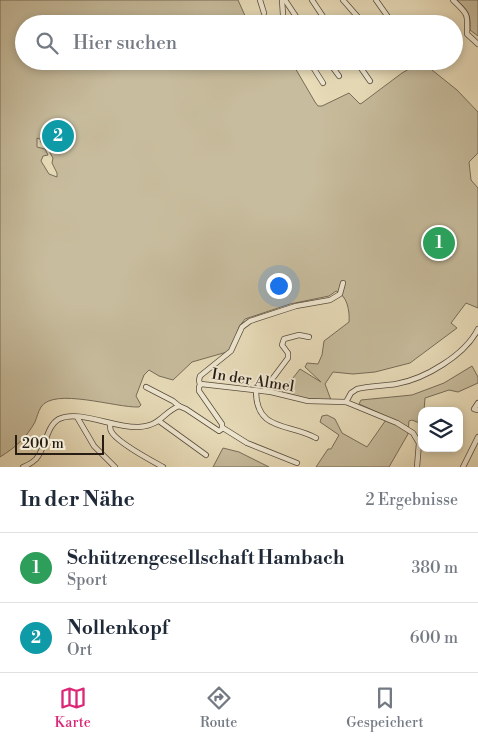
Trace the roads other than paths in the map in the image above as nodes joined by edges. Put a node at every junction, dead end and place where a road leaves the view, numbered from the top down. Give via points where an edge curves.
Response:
1 (260, 0) edge
2 (284, 0) edge
3 (312, 0) edge
4 (343, 0) edge
5 (376, 0) edge
6 (453, 0) edge
7 (264, 13) dead end
8 (283, 15) edge
9 (295, 15) edge
10 (322, 15) edge
11 (356, 15) edge
12 (387, 15) edge
13 (478, 44) edge
14 (315, 70) edge
15 (334, 70) edge
16 (362, 70) edge
17 (338, 76) dead end
18 (370, 81) dead end
19 (323, 83) dead end
20 (344, 283) dead end
21 (478, 329) edge
22 (309, 337) dead end
23 (200, 385) junction
24 (146, 387) dead end
25 (256, 391) junction
26 (265, 392) junction
27 (346, 402) junction
28 (478, 403) edge
29 (179, 406) junction
30 (476, 410) edge
31 (77, 417) junction
32 (159, 421) junction
33 (110, 423) junction
34 (223, 428) junction
35 (478, 437) edge
36 (316, 438) dead end
37 (206, 455) dead end
38 (297, 463) dead end
39 (23, 467) edge
40 (115, 467) edge
41 (163, 467) edge
42 (417, 467) edge
43 (464, 467) edge

1 - 7 street
2 - 8 street
2 - 9 street
3 - 10 street
4 - 11 street
5 - 12 street
6 - 13 street via 467,17 467,34
14 - 19 street
15 - 17 street
16 - 18 street
20 - 23 street via 340,294 333,298 250,321 240,330 231,351 200,376
21 - 27 street via 463,350 432,371 401,383 357,389
22 - 26 street via 298,335 284,339 282,345 288,358
23 - 25 street, In der Almel
23 - 34 street, In der Almel via 199,391
24 - 29 street
25 - 26 street, In der Almel
25 - 36 street via 258,407 266,419
26 - 27 street, In der Almel via 308,401
27 - 42 street via 404,426 413,433 419,443
28 - 30 street
29 - 32 street
29 - 34 street via 216,430
31 - 33 street
31 - 39 street via 63,418 54,423 38,457
31 - 40 street via 94,446
32 - 33 street via 138,427
32 - 37 street
33 - 41 street via 115,436
34 - 38 street via 247,443
35 - 43 street

